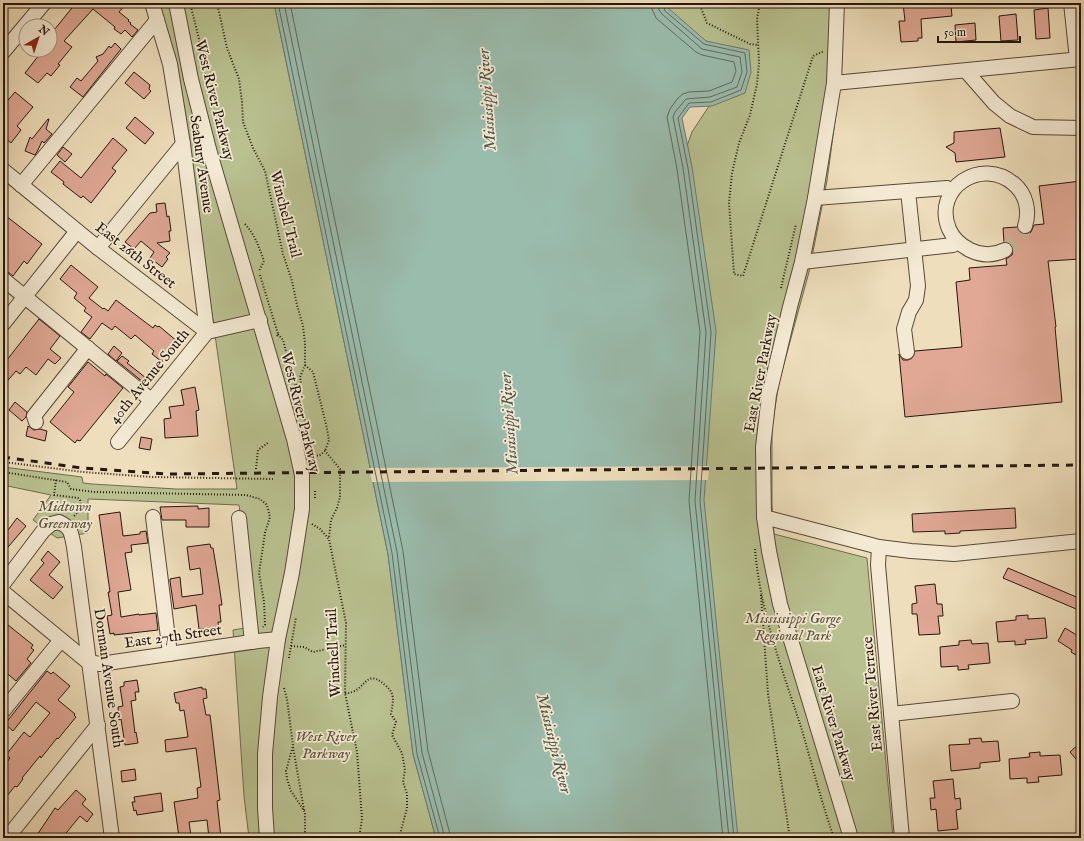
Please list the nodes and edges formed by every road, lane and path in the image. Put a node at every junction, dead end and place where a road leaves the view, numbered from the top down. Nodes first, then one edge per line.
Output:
1 (44, 3) edge
2 (152, 3) edge
3 (176, 3) edge
4 (190, 3) edge
5 (217, 3) edge
6 (699, 3) edge
7 (760, 3) edge
8 (837, 3) edge
9 (1071, 3) edge
10 (158, 20) junction
11 (758, 45) junction
12 (823, 51) dead end
13 (3, 52) edge
14 (1079, 59) edge
15 (966, 71) junction
16 (834, 83) junction
17 (208, 94) dead end
18 (1081, 128) edge
19 (183, 144) junction
20 (3, 170) edge
21 (21, 185) junction
22 (908, 191) junction
23 (952, 191) junction
24 (814, 198) junction
25 (243, 217) dead end
26 (1025, 226) tunnel mouth
27 (77, 231) junction
28 (956, 240) junction
29 (98, 248) junction
30 (914, 249) junction
31 (1005, 250) tunnel mouth
32 (802, 262) junction
33 (259, 271) dead end
34 (3, 279) edge
35 (25, 296) junction
36 (260, 320) junction
37 (3, 324) edge
38 (207, 332) junction
39 (278, 334) dead end
40 (88, 348) junction
41 (907, 352) dead end
42 (305, 365) junction
43 (296, 385) junction
44 (151, 400) junction
45 (36, 422) dead end
46 (118, 442) dead end
47 (269, 442) dead end
48 (325, 451) junction
49 (314, 455) junction
50 (310, 461) dead end
51 (3, 462) edge
52 (256, 469) dead end
53 (3, 472) edge
54 (273, 479) dead end
55 (56, 480) junction
56 (764, 517) junction
57 (153, 518) dead end
58 (240, 518) dead end
59 (69, 522) junction
60 (312, 524) dead end
61 (329, 539) junction
62 (1081, 541) edge
63 (879, 547) junction
64 (755, 548) dead end
65 (3, 584) edge
66 (761, 589) junction
67 (3, 592) edge
68 (265, 625) dead end
69 (278, 639) junction
70 (61, 640) junction
71 (252, 642) junction
72 (346, 645) junction
73 (291, 646) dead end
74 (170, 654) junction
75 (88, 662) junction
76 (284, 687) dead end
77 (345, 693) junction
78 (1012, 701) dead end
79 (3, 711) edge
80 (891, 714) junction
81 (98, 725) junction
82 (293, 746) junction
83 (304, 812) junction
84 (7, 838) edge
85 (112, 838) edge
86 (267, 838) edge
87 (305, 838) edge
88 (359, 838) edge
89 (399, 838) edge
90 (791, 838) edge
91 (834, 838) edge
92 (851, 838) edge
93 (902, 838) edge

1 - 13 street
2 - 10 street, Seabury Avenue
3 - 36 street, West River Parkway
4 - 17 path
5 - 42 path, Winchell Trail
6 - 11 path
7 - 11 path
8 - 16 street, East River Parkway
9 - 14 street
10 - 19 street, Seabury Avenue
10 - 21 street
11 - 12 path
14 - 15 street
15 - 16 street
15 - 18 street
16 - 24 street, East River Parkway
19 - 29 street
19 - 38 street, Seabury Avenue
20 - 21 street, East 26th Street
21 - 27 street, East 26th Street
22 - 23 street
22 - 24 street
22 - 30 street
23 - 26 street
23 - 28 street
24 - 32 street, East River Parkway
25 - 33 path
27 - 29 street, East 26th Street
27 - 35 street
28 - 30 street
28 - 31 street
29 - 38 street, East 26th Street
30 - 32 street
30 - 41 street
32 - 56 street, East River Parkway
34 - 35 street
35 - 37 street
35 - 40 street
36 - 38 street
36 - 69 street, West River Parkway
38 - 44 street, 40th Avenue South
39 - 43 path
40 - 44 street
40 - 45 street
42 - 43 path, Winchell Trail
42 - 48 path
43 - 49 path
44 - 46 street, 40th Avenue South
47 - 52 path
48 - 49 path
48 - 61 path, Winchell Trail
49 - 50 path
51 - 54 path
53 - 55 path
55 - 59 path
55 - 68 path
56 - 63 street
56 - 92 street, East River Parkway
57 - 74 street
58 - 71 street
59 - 65 street
59 - 75 street, Dorman Avenue South
60 - 61 path
61 - 72 path, Winchell Trail
62 - 63 street
63 - 80 street, East River Terrace
64 - 66 path
66 - 90 path
66 - 91 path
67 - 70 street
69 - 71 street, East 27th Street
69 - 86 street, West River Parkway
70 - 75 street
70 - 79 street
71 - 74 street, East 27th Street
72 - 73 path
72 - 77 path, Winchell Trail
74 - 75 street, East 27th Street
75 - 81 street, Dorman Avenue South
76 - 82 path
77 - 88 path, Winchell Trail
77 - 89 path
78 - 80 street
80 - 93 street, East River Terrace
81 - 84 street
81 - 85 street, Dorman Avenue South
82 - 83 path
82 - 83 path
83 - 87 path

